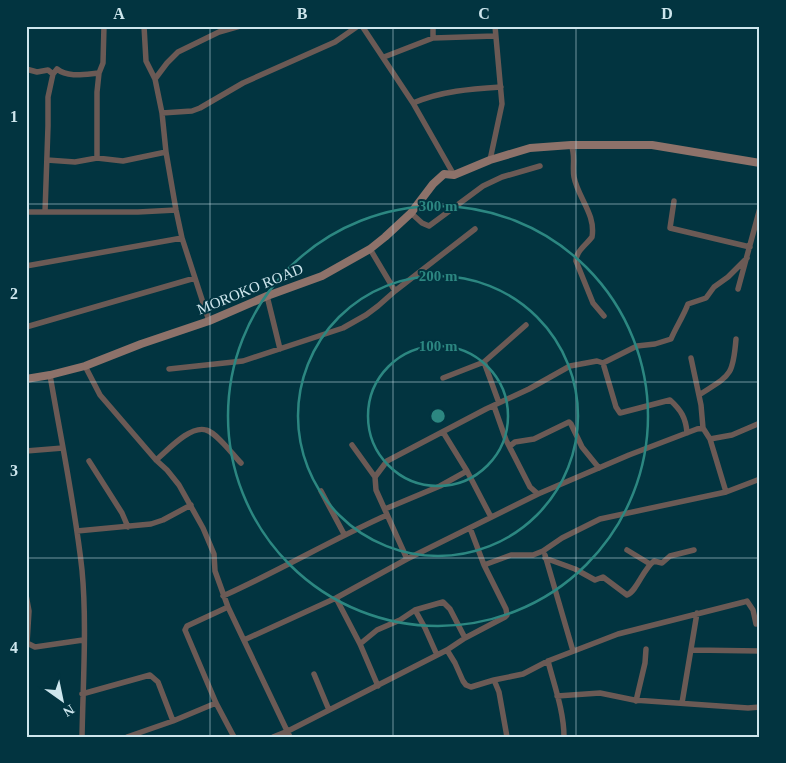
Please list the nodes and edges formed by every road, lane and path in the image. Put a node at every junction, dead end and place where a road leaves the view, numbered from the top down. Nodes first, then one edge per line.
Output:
1 (104, 26) edge
2 (144, 26) edge
3 (240, 26) edge
4 (360, 26) edge
5 (433, 26) edge
6 (495, 26) edge
7 (495, 36) junction
8 (433, 38) junction
9 (384, 58) junction
10 (26, 69) edge
11 (99, 73) junction
12 (52, 74) junction
13 (155, 79) junction
14 (501, 87) junction
15 (414, 103) junction
16 (162, 113) junction
17 (571, 145) junction
18 (166, 152) junction
19 (97, 158) junction
20 (46, 160) junction
21 (490, 160) junction
22 (760, 163) edge
23 (540, 166) dead end
24 (454, 175) junction
25 (674, 201) dead end
26 (760, 208) edge
27 (176, 210) junction
28 (26, 212) edge
29 (45, 212) junction
30 (411, 213) junction
31 (475, 229) dead end
32 (182, 238) junction
33 (750, 247) junction
34 (370, 249) junction
35 (747, 258) junction
36 (26, 266) edge
37 (195, 278) junction
38 (738, 289) dead end
39 (396, 291) junction
40 (267, 296) junction
41 (604, 316) dead end
42 (209, 321) junction
43 (526, 325) dead end
44 (26, 327) edge
45 (736, 339) dead end
46 (280, 349) junction
47 (691, 358) dead end
48 (484, 362) junction
49 (603, 363) junction
50 (85, 366) junction
51 (169, 369) dead end
52 (50, 375) junction
53 (442, 378) dead end
54 (26, 379) edge
55 (699, 395) junction
56 (497, 405) junction
57 (760, 423) edge
58 (703, 428) junction
59 (443, 432) junction
60 (687, 433) junction
61 (710, 439) junction
62 (352, 445) dead end
63 (510, 446) junction
64 (63, 448) junction
65 (26, 451) edge
66 (156, 460) junction
67 (89, 461) dead end
68 (241, 463) dead end
69 (598, 468) junction
70 (467, 471) junction
71 (375, 477) junction
72 (760, 479) edge
73 (320, 490) dead end
74 (726, 492) junction
75 (538, 494) junction
76 (191, 505) junction
77 (386, 512) junction
78 (491, 517) junction
79 (128, 527) junction
80 (467, 530) junction
81 (77, 531) junction
82 (344, 534) junction
83 (627, 550) dead end
84 (694, 550) dead end
85 (543, 551) junction
86 (545, 558) junction
87 (407, 559) junction
88 (650, 564) junction
89 (484, 565) junction
90 (26, 595) edge
91 (223, 596) junction
92 (336, 598) junction
93 (228, 607) junction
94 (415, 610) junction
95 (697, 613) junction
96 (756, 624) dead end
97 (465, 638) junction
98 (83, 640) junction
99 (244, 640) junction
100 (360, 644) junction
101 (646, 649) dead end
102 (447, 650) junction
103 (692, 650) junction
104 (573, 651) junction
105 (760, 652) edge
106 (437, 655) junction
107 (548, 661) junction
108 (314, 674) dead end
109 (494, 680) junction
110 (378, 686) junction
111 (82, 694) junction
112 (557, 696) junction
113 (636, 701) junction
114 (216, 703) junction
115 (682, 704) junction
116 (760, 707) edge
117 (329, 710) junction
118 (173, 721) junction
119 (289, 734) edge
120 (82, 737) edge
121 (127, 737) edge
122 (234, 737) edge
123 (273, 737) edge
124 (507, 737) edge
125 (564, 737) edge

1 - 11 street
2 - 13 street
3 - 13 street
4 - 9 street
4 - 16 street
5 - 8 street
6 - 7 street
7 - 8 street
7 - 14 street
8 - 9 street
9 - 15 street
10 - 12 street
11 - 12 street
11 - 19 street
12 - 20 street
13 - 16 street
14 - 15 street
14 - 21 street
15 - 24 street
16 - 18 street
17 - 21 street
17 - 22 street
17 - 41 street
18 - 19 street
18 - 27 street
19 - 20 street
20 - 29 street
21 - 24 street
23 - 30 street
24 - 30 street, MOROKO ROAD
25 - 33 street
26 - 33 street
27 - 29 street
27 - 32 street
28 - 29 street
30 - 34 street, MOROKO ROAD
31 - 39 street
32 - 36 street
32 - 37 street
33 - 35 street
34 - 39 street
34 - 40 street, MOROKO ROAD
35 - 38 street
35 - 49 street
37 - 42 street
37 - 44 street
39 - 46 street
40 - 42 street, MOROKO ROAD
40 - 46 street
42 - 50 street, MOROKO ROAD
43 - 48 street
45 - 55 street
46 - 51 street
47 - 55 street
48 - 53 street
48 - 56 street
49 - 56 street
49 - 60 street
50 - 52 street, MOROKO ROAD
50 - 66 street
52 - 54 street, MOROKO ROAD
52 - 64 street
55 - 58 street
56 - 59 street
56 - 63 street
57 - 61 street
58 - 60 street
58 - 61 street
59 - 70 street
59 - 71 street
60 - 69 street
61 - 74 street
62 - 71 street
63 - 69 street
63 - 75 street
64 - 65 street
64 - 81 street
66 - 68 street
66 - 76 street
67 - 79 street
69 - 75 street
70 - 77 street
70 - 78 street
71 - 77 street
72 - 74 street
73 - 82 street
74 - 85 street
75 - 78 street
76 - 79 street
76 - 91 street
77 - 82 street
77 - 87 street
78 - 80 street
79 - 81 street
80 - 87 street
80 - 89 street
81 - 98 street
82 - 91 street
83 - 88 street
84 - 88 street
85 - 86 street
85 - 89 street
86 - 88 street
86 - 104 street
87 - 92 street
89 - 97 street
90 - 98 street
91 - 93 street
92 - 99 street
92 - 100 street
93 - 99 street
93 - 114 street
94 - 97 street
94 - 100 street
94 - 106 street
95 - 96 street
95 - 103 street
95 - 104 street
97 - 102 street
98 - 111 street
99 - 119 street
100 - 110 street
101 - 113 street
102 - 106 street
102 - 109 street
103 - 105 street
103 - 115 street
104 - 107 street
106 - 110 street
107 - 109 street
107 - 112 street
108 - 117 street
109 - 124 street
110 - 117 street
111 - 118 street
111 - 120 street
112 - 113 street
112 - 125 street
113 - 115 street
114 - 118 street
114 - 122 street
115 - 116 street
117 - 119 street
118 - 121 street
119 - 123 street

